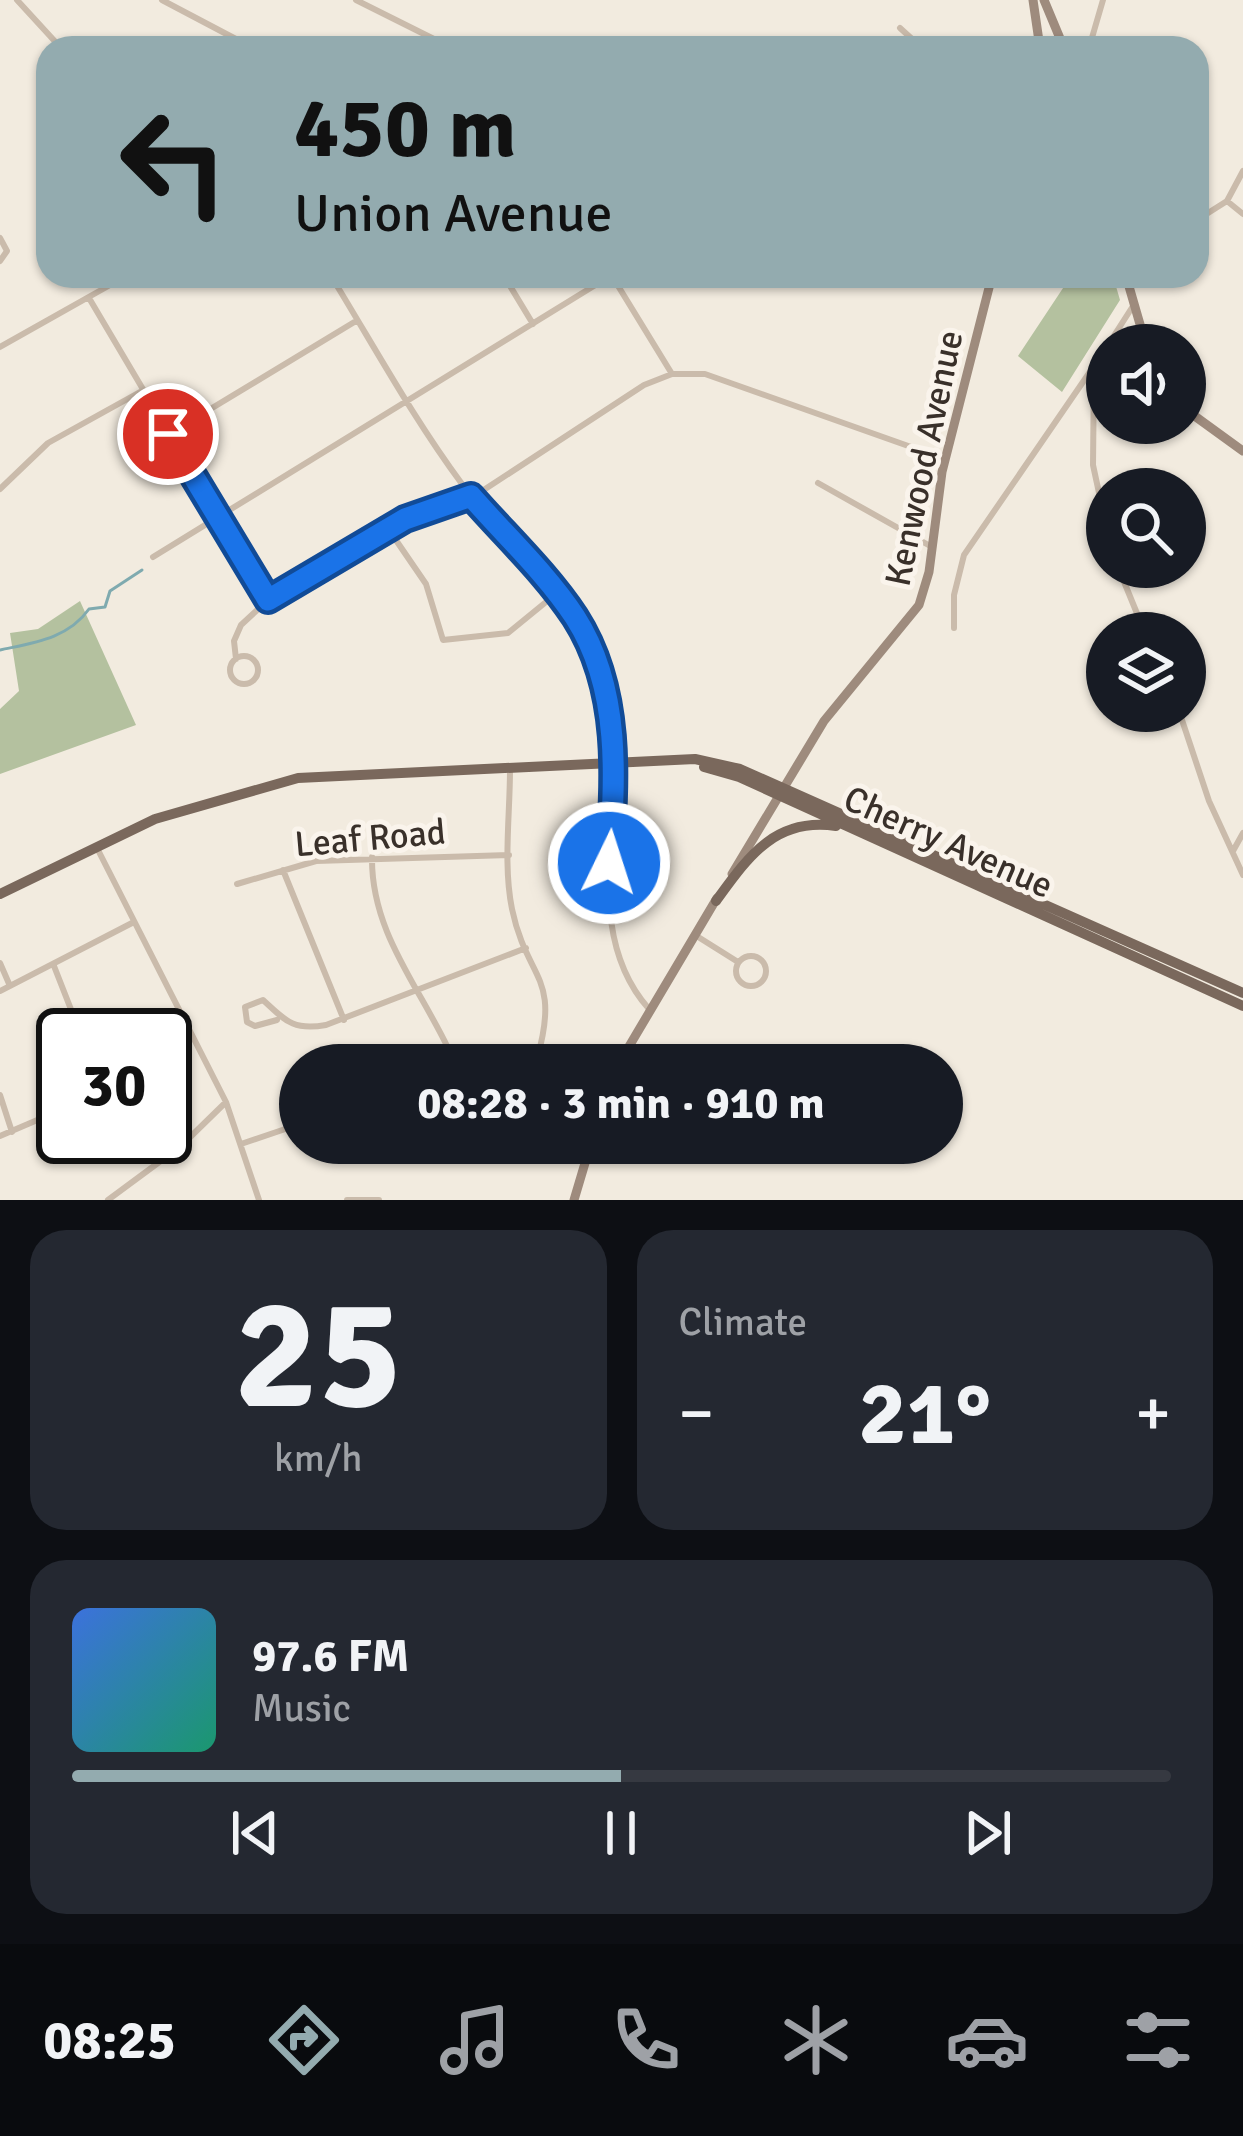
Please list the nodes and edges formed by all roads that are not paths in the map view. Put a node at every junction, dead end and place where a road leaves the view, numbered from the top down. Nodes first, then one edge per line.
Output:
1 (16, 0) edge
2 (162, 0) edge
3 (356, 0) edge
4 (1033, 0) edge
5 (1044, 0) edge
6 (1103, 0) edge
7 (900, 28) dead end
8 (50, 36) edge
9 (230, 36) edge
10 (428, 36) edge
11 (909, 36) edge
12 (1038, 36) edge
13 (1059, 36) edge
14 (1092, 36) edge
15 (1243, 171) edge
16 (1227, 200) junction
17 (1209, 212) edge
18 (1243, 214) edge
19 (0, 238) edge
20 (0, 261) edge
21 (105, 288) edge
22 (338, 288) edge
23 (511, 288) edge
24 (592, 288) edge
25 (618, 288) edge
26 (989, 288) edge
27 (1130, 288) edge
28 (88, 298) junction
29 (1135, 303) junction
30 (356, 321) junction
31 (533, 324) junction
32 (1122, 324) edge
33 (1140, 324) edge
34 (0, 347) edge
35 (672, 374) junction
36 (1086, 377) edge
37 (140, 392) junction
38 (406, 403) junction
39 (1206, 425) edge
40 (168, 434) junction
41 (1243, 451) edge
42 (945, 460) junction
43 (818, 483) dead end
44 (0, 489) edge
45 (471, 496) junction
46 (218, 516) junction
47 (388, 529) junction
48 (932, 547) junction
49 (153, 557) dead end
50 (557, 593) junction
51 (268, 600) junction
52 (273, 609) dead end
53 (954, 628) dead end
54 (236, 659) junction
55 (1187, 732) edge
56 (620, 762) junction
57 (510, 770) junction
58 (779, 791) junction
59 (852, 824) junction
60 (1243, 833) edge
61 (890, 842) junction
62 (96, 847) junction
63 (1232, 852) junction
64 (509, 856) junction
65 (372, 857) junction
66 (283, 871) junction
67 (1243, 875) edge
68 (237, 884) dead end
69 (0, 894) edge
70 (716, 901) junction
71 (132, 923) junction
72 (695, 935) junction
73 (526, 948) junction
74 (738, 962) junction
75 (0, 963) edge
76 (53, 965) junction
77 (10, 986) junction
78 (0, 991) edge
79 (1243, 993) edge
80 (415, 994) junction
81 (1243, 1006) edge
82 (70, 1008) edge
83 (174, 1008) edge
84 (649, 1009) junction
85 (277, 1020) junction
86 (344, 1020) junction
87 (192, 1040) edge
88 (446, 1044) edge
89 (541, 1044) edge
90 (630, 1044) edge
91 (0, 1095) edge
92 (226, 1102) junction
93 (36, 1121) edge
94 (279, 1131) edge
95 (13, 1132) junction
96 (0, 1136) edge
97 (241, 1144) junction
98 (584, 1164) edge
99 (128, 1186) junction
100 (108, 1200) edge
101 (135, 1200) edge
102 (260, 1200) edge
103 (347, 1200) edge
104 (379, 1200) edge
105 (574, 1200) edge

1 - 8 street
2 - 9 street
3 - 10 street
4 - 12 main road
5 - 13 main road
6 - 14 street
7 - 11 street
15 - 16 street
16 - 17 street
16 - 18 street
19 - 20 street
21 - 28 street
22 - 30 street
23 - 31 street
24 - 31 street
25 - 35 street
26 - 42 main road, Kenwood Avenue
27 - 29 main road
28 - 34 street
28 - 37 street
29 - 32 street
29 - 33 main road
30 - 38 street
30 - 40 street
31 - 38 street
35 - 42 street
35 - 45 street
36 - 53 street
37 - 40 street
37 - 44 street
38 - 45 street
38 - 46 street
39 - 41 main road
40 - 46 street
42 - 48 main road, Kenwood Avenue
43 - 48 street
45 - 47 street
45 - 50 street
46 - 49 street
46 - 51 street
47 - 50 street
47 - 51 street
48 - 58 main road, Kenwood Avenue
50 - 56 street
51 - 52 street
51 - 54 street
54 - 54 street
55 - 63 street
56 - 57 main road, Cherry Avenue
56 - 58 main road, Cherry Avenue
56 - 84 street
57 - 62 main road, Cherry Avenue
57 - 64 street
58 - 59 main road, Cherry Avenue
58 - 70 main road, Kenwood Avenue
59 - 61 main road, Cherry Avenue
59 - 70 main road
60 - 63 street
61 - 79 main road, Cherry Avenue
61 - 81 main road, Cherry Avenue
62 - 69 main road, Cherry Avenue
62 - 71 street
63 - 67 street
64 - 65 street, Leaf Road
64 - 73 street
65 - 66 street, Leaf Road
65 - 80 street
66 - 68 street, Leaf Road
66 - 86 street
70 - 72 main road, Kenwood Avenue
71 - 76 street
71 - 83 street
72 - 74 street
72 - 84 main road, Kenwood Avenue
73 - 80 street
73 - 89 street
74 - 74 street
75 - 77 street
76 - 77 street
76 - 82 street
77 - 78 street
80 - 86 street
80 - 88 street
84 - 90 main road, Kenwood Avenue
85 - 85 street
85 - 86 street
87 - 92 street
91 - 95 street
92 - 97 street
92 - 99 street
93 - 95 street
94 - 97 street
95 - 96 street
97 - 102 street
98 - 105 main road
99 - 100 street
99 - 101 street
103 - 104 street

